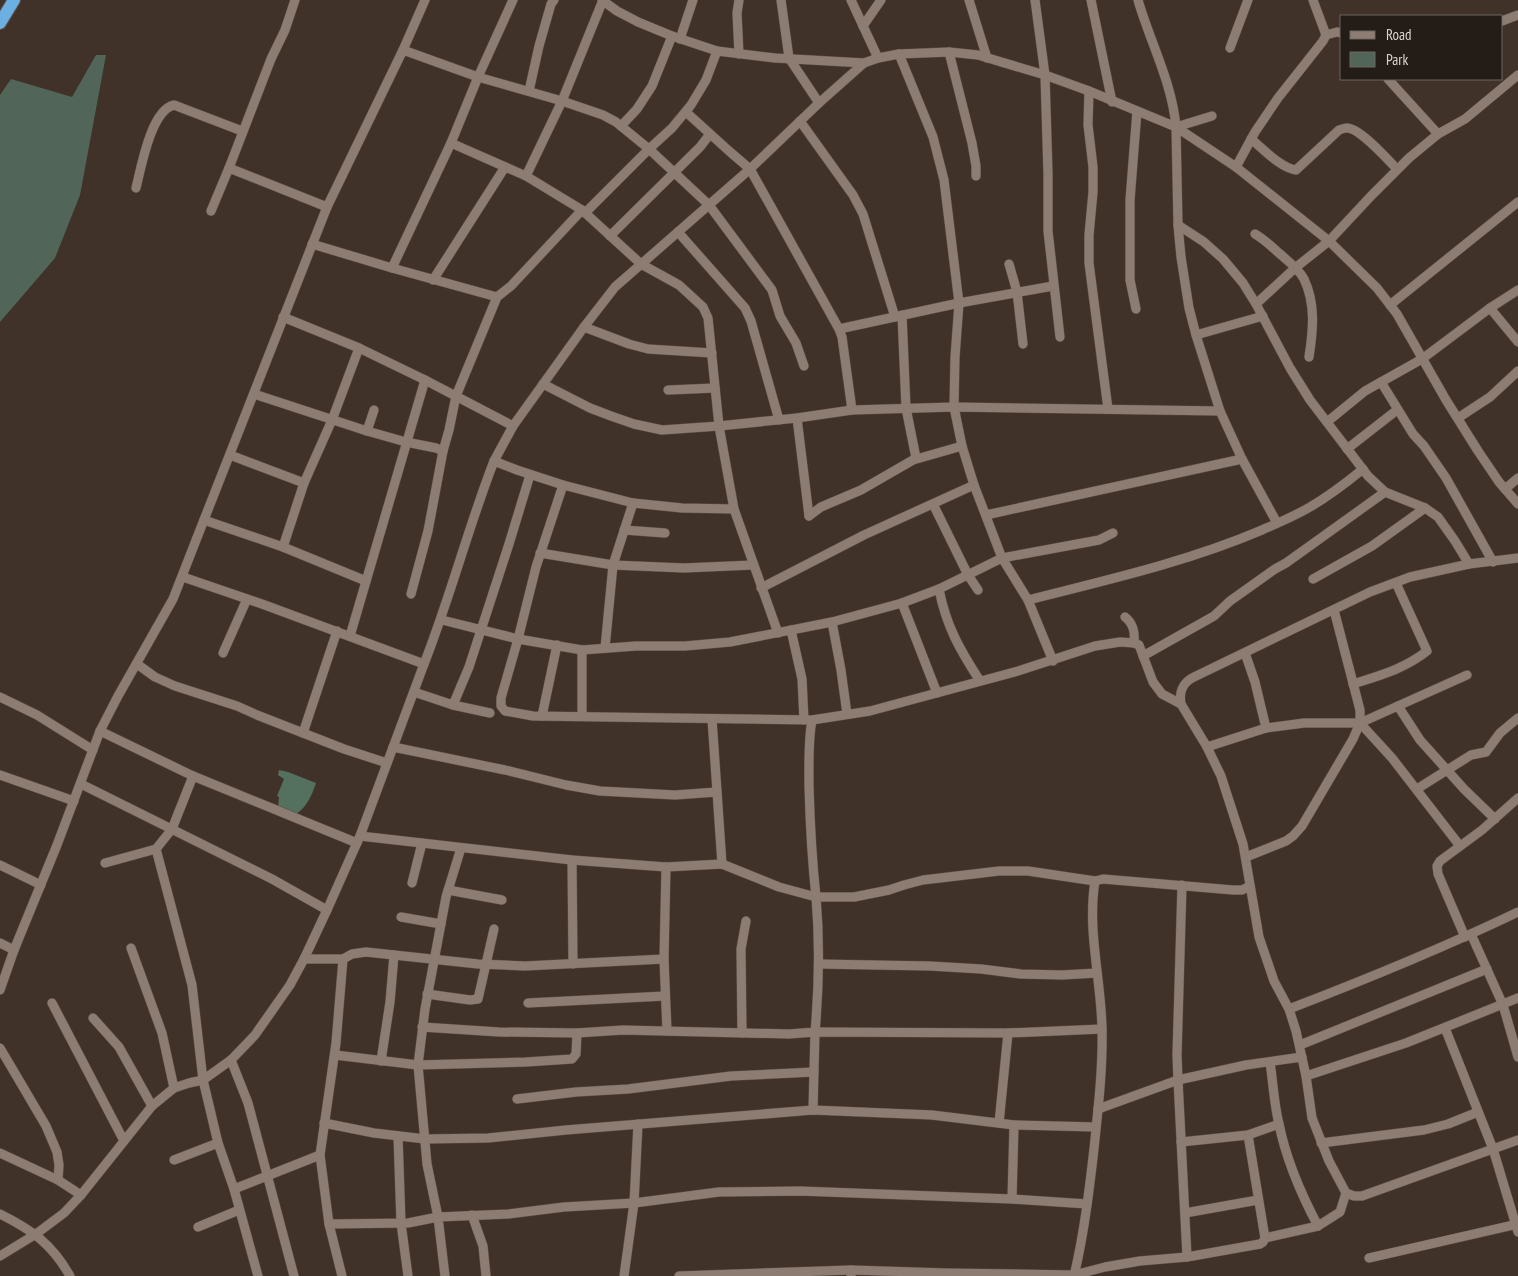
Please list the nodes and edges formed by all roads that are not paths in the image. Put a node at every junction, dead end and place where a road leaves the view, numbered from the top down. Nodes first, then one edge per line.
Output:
1 (14, 0) edge
2 (295, 0) edge
3 (425, 0) edge
4 (513, 0) edge
5 (554, 0) edge
6 (603, 0) edge
7 (693, 0) edge
8 (740, 0) edge
9 (781, 0) edge
10 (851, 0) edge
11 (882, 0) edge
12 (969, 0) edge
13 (1035, 0) edge
14 (1091, 0) edge
15 (1138, 0) edge
16 (1248, 0) edge
17 (1313, 0) edge
18 (1518, 14) edge
19 (1503, 21) edge
20 (0, 24) edge
21 (862, 26) junction
22 (1340, 33) edge
23 (1326, 35) junction
24 (676, 38) junction
25 (1230, 48) dead end
26 (403, 50) junction
27 (717, 51) junction
28 (949, 52) junction
29 (739, 54) junction
30 (899, 54) junction
31 (789, 58) junction
32 (878, 58) junction
33 (987, 58) junction
34 (864, 63) junction
35 (1518, 74) edge
36 (1044, 75) junction
37 (478, 77) junction
38 (1389, 80) edge
39 (529, 91) junction
40 (1089, 91) junction
41 (562, 100) junction
42 (1112, 102) junction
43 (819, 103) junction
44 (1137, 111) junction
45 (686, 112) junction
46 (1212, 116) dead end
47 (800, 121) junction
48 (621, 126) junction
49 (1176, 127) junction
50 (242, 131) junction
51 (710, 134) junction
52 (1438, 134) junction
53 (1252, 139) junction
54 (451, 143) junction
55 (649, 149) junction
56 (506, 167) junction
57 (1236, 167) junction
58 (229, 168) junction
59 (750, 169) junction
60 (1397, 169) junction
61 (674, 172) junction
62 (526, 176) junction
63 (976, 176) dead end
64 (136, 188) dead end
65 (1518, 202) edge
66 (709, 205) junction
67 (327, 207) junction
68 (210, 211) dead end
69 (584, 212) junction
70 (1178, 225) junction
71 (678, 232) junction
72 (1255, 234) dead end
73 (610, 236) junction
74 (1329, 241) junction
75 (312, 244) junction
76 (641, 264) junction
77 (1009, 264) dead end
78 (392, 268) junction
79 (1295, 268) junction
80 (433, 280) junction
81 (1054, 286) junction
82 (1518, 290) edge
83 (1017, 292) junction
84 (497, 297) junction
85 (959, 303) junction
86 (1256, 304) junction
87 (1390, 305) junction
88 (1490, 308) junction
89 (1136, 309) dead end
90 (898, 316) junction
91 (1263, 316) junction
92 (283, 317) junction
93 (584, 326) junction
94 (839, 329) junction
95 (1196, 335) junction
96 (1060, 337) dead end
97 (1518, 342) edge
98 (1023, 344) dead end
99 (359, 348) junction
100 (712, 353) junction
101 (1309, 357) dead end
102 (1422, 358) junction
103 (804, 366) dead end
104 (1518, 371) edge
105 (425, 380) junction
106 (1381, 382) junction
107 (543, 384) junction
108 (715, 388) junction
109 (668, 390) dead end
110 (254, 394) junction
111 (456, 396) junction
112 (954, 407) junction
113 (906, 408) junction
114 (1108, 409) junction
115 (374, 410) dead end
116 (852, 410) junction
117 (1397, 410) junction
118 (1220, 411) junction
119 (797, 418) junction
120 (1458, 418) junction
121 (332, 420) junction
122 (779, 420) junction
123 (1327, 422) junction
124 (513, 426) junction
125 (719, 426) junction
126 (367, 431) junction
127 (406, 442) junction
128 (962, 446) junction
129 (1347, 449) junction
130 (443, 451) junction
131 (230, 455) junction
132 (916, 458) junction
133 (1242, 459) junction
134 (494, 461) junction
135 (1363, 469) junction
136 (530, 475) junction
137 (1518, 478) edge
138 (304, 483) junction
139 (563, 485) junction
140 (974, 486) junction
141 (1506, 489) junction
142 (1385, 492) junction
143 (633, 503) junction
144 (933, 504) junction
145 (1518, 504) edge
146 (1425, 508) junction
147 (734, 509) junction
148 (986, 516) junction
149 (204, 520) junction
150 (1277, 523) junction
151 (624, 530) junction
152 (665, 533) dead end
153 (1113, 533) dead end
154 (283, 546) junction
155 (540, 553) junction
156 (1002, 558) junction
157 (1517, 559) edge
158 (1493, 562) junction
159 (1469, 564) junction
160 (613, 565) junction
161 (753, 565) junction
162 (968, 575) junction
163 (183, 577) junction
164 (1313, 579) dead end
165 (366, 581) junction
166 (1396, 583) junction
167 (761, 588) junction
168 (939, 589) junction
169 (978, 590) dead end
170 (411, 594) dead end
171 (246, 598) junction
172 (1028, 600) junction
173 (902, 603) junction
174 (1334, 610) junction
175 (1125, 617) dead end
176 (442, 620) junction
177 (832, 622) junction
178 (480, 629) junction
179 (791, 630) junction
180 (337, 631) junction
181 (778, 633) junction
182 (350, 636) junction
183 (518, 639) junction
184 (1134, 643) junction
185 (557, 646) junction
186 (605, 648) junction
187 (582, 650) junction
188 (1245, 652) junction
189 (223, 653) dead end
190 (1143, 656) junction
191 (1053, 661) junction
192 (136, 664) junction
193 (424, 664) junction
194 (1467, 675) dead end
195 (980, 681) junction
196 (1353, 684) junction
197 (414, 692) junction
198 (936, 693) junction
199 (0, 697) edge
200 (1181, 704) junction
201 (453, 705) junction
202 (1398, 706) junction
203 (490, 713) dead end
204 (847, 714) junction
205 (542, 716) junction
206 (582, 716) junction
207 (1518, 718) edge
208 (712, 719) junction
209 (808, 720) junction
210 (1360, 723) junction
211 (1266, 728) junction
212 (100, 731) junction
213 (303, 733) junction
214 (393, 747) junction
215 (1207, 747) junction
216 (94, 750) junction
217 (387, 763) junction
218 (1448, 769) junction
219 (0, 775) edge
220 (192, 776) junction
221 (81, 784) junction
222 (1417, 789) junction
223 (717, 792) junction
224 (1518, 798) edge
225 (74, 801) junction
226 (1495, 819) junction
227 (172, 829) junction
228 (359, 840) junction
229 (422, 843) junction
230 (1460, 846) junction
231 (461, 848) junction
232 (156, 849) junction
233 (1246, 857) junction
234 (572, 860) junction
235 (105, 863) dead end
236 (722, 864) junction
237 (0, 865) edge
238 (666, 867) junction
239 (1096, 881) junction
240 (412, 883) dead end
241 (41, 885) junction
242 (1182, 885) junction
243 (1250, 886) junction
244 (448, 890) junction
245 (816, 897) junction
246 (502, 900) dead end
247 (327, 910) junction
248 (1518, 912) edge
249 (401, 917) dead end
250 (746, 921) dead end
251 (441, 924) junction
252 (494, 929) dead end
253 (1468, 935) junction
254 (0, 943) edge
255 (131, 948) dead end
256 (14, 950) junction
257 (394, 955) junction
258 (304, 959) junction
259 (343, 959) junction
260 (664, 959) junction
261 (434, 960) junction
262 (573, 964) junction
263 (819, 964) junction
264 (486, 965) junction
265 (1487, 969) junction
266 (1097, 973) junction
267 (0, 990) edge
268 (428, 994) junction
269 (665, 996) junction
270 (1518, 998) edge
271 (52, 1003) dead end
272 (528, 1004) dead end
273 (1503, 1004) junction
274 (1289, 1009) junction
275 (93, 1018) dead end
276 (422, 1028) junction
277 (1445, 1028) junction
278 (1102, 1029) junction
279 (667, 1031) junction
280 (815, 1032) junction
281 (577, 1033) junction
282 (742, 1033) junction
283 (1008, 1033) junction
284 (1300, 1045) junction
285 (0, 1048) edge
286 (334, 1056) junction
287 (1302, 1057) junction
288 (1518, 1057) edge
289 (231, 1060) junction
290 (381, 1061) junction
291 (1270, 1062) junction
292 (418, 1065) junction
293 (814, 1072) junction
294 (1306, 1076) junction
295 (203, 1080) junction
296 (1178, 1080) junction
297 (174, 1088) junction
298 (517, 1100) dead end
299 (152, 1106) junction
300 (1098, 1108) junction
301 (813, 1110) junction
302 (1478, 1112) junction
303 (324, 1123) junction
304 (998, 1123) junction
305 (638, 1124) junction
306 (1279, 1124) junction
307 (1014, 1125) junction
308 (1096, 1127) junction
309 (1248, 1135) junction
310 (398, 1136) junction
311 (425, 1139) junction
312 (1518, 1140) edge
313 (124, 1142) junction
314 (1181, 1142) junction
315 (218, 1143) junction
316 (1321, 1143) junction
317 (1493, 1149) junction
318 (0, 1154) edge
319 (320, 1155) junction
320 (174, 1160) dead end
321 (268, 1175) junction
322 (58, 1180) junction
323 (234, 1189) junction
324 (1346, 1193) junction
325 (81, 1196) junction
326 (1012, 1199) junction
327 (1258, 1200) junction
328 (634, 1203) junction
329 (1087, 1204) junction
330 (239, 1210) junction
331 (1185, 1213) junction
332 (0, 1214) edge
333 (472, 1215) junction
334 (438, 1217) junction
335 (401, 1223) junction
336 (329, 1224) junction
337 (1318, 1226) junction
338 (198, 1227) dead end
339 (1517, 1227) edge
340 (36, 1234) junction
341 (1264, 1238) junction
342 (0, 1256) edge
343 (1187, 1257) junction
344 (1369, 1258) dead end
345 (851, 1273) edge
346 (70, 1276) edge
347 (258, 1276) edge
348 (294, 1276) edge
349 (342, 1276) edge
350 (408, 1276) edge
351 (445, 1276) edge
352 (486, 1276) edge
353 (624, 1276) edge
354 (679, 1276) edge
355 (1074, 1276) edge

1 - 20 highway
2 - 50 street
3 - 26 street
4 - 37 street
5 - 39 street
6 - 24 street
6 - 41 street
7 - 24 street
8 - 29 street
9 - 31 street
10 - 21 street
11 - 21 street
12 - 33 street
13 - 36 street
14 - 42 street
15 - 49 street
16 - 25 street
17 - 23 street
18 - 19 street
21 - 32 street
22 - 23 street
23 - 53 street
24 - 27 street
24 - 48 street
26 - 37 street
26 - 67 street
27 - 29 street
27 - 45 street
28 - 30 street
28 - 33 street
28 - 63 street
29 - 31 street
30 - 32 street
30 - 85 street
31 - 34 street
31 - 43 street
32 - 34 street
33 - 36 street
34 - 43 street
35 - 52 street
36 - 40 street
36 - 81 street
37 - 39 street
37 - 54 street
38 - 52 street
39 - 41 street
40 - 42 street
40 - 114 street
41 - 48 street
41 - 62 street
42 - 44 street
43 - 47 street
44 - 49 street
44 - 89 street
45 - 51 street
45 - 55 street
46 - 49 street
47 - 59 street
47 - 90 street
48 - 55 street
49 - 57 street
49 - 70 street
50 - 58 street
50 - 64 street
51 - 59 street
51 - 61 street
52 - 60 street
53 - 57 street
53 - 60 street
54 - 56 street
54 - 78 street
55 - 61 street
55 - 69 street
56 - 62 street
56 - 80 street
57 - 74 street
58 - 67 street
58 - 68 street
59 - 66 street
59 - 94 street
60 - 74 street
61 - 66 street
61 - 73 street
62 - 69 street
65 - 87 street
66 - 71 street
66 - 103 street
67 - 75 street
69 - 73 street
69 - 84 street
70 - 86 street
70 - 95 street
71 - 76 street
71 - 122 street
72 - 79 street
73 - 76 street
74 - 79 street
74 - 87 street
75 - 78 street
75 - 92 street
76 - 93 street
76 - 100 street
77 - 83 street
78 - 80 street
79 - 86 street
79 - 101 street
80 - 84 street
81 - 83 street
81 - 96 street
82 - 88 street
83 - 85 street
83 - 98 street
84 - 111 street
85 - 90 street
85 - 112 street
86 - 91 street
87 - 102 street
88 - 97 street
88 - 102 street
90 - 94 street
90 - 113 street
91 - 95 street
91 - 123 street
92 - 99 street
92 - 110 street
93 - 100 street
93 - 107 street
94 - 116 street
95 - 118 street
99 - 105 street
99 - 121 street
100 - 108 street
102 - 106 street
102 - 120 street
104 - 120 street
105 - 111 street
105 - 127 street
106 - 117 street
106 - 123 street
107 - 124 street
107 - 125 street
108 - 109 street
108 - 125 street
110 - 121 street
110 - 131 street
111 - 124 street
111 - 130 street
112 - 113 street
112 - 114 street
112 - 128 street
113 - 116 street
113 - 132 street
114 - 118 street
115 - 126 street
116 - 119 street
117 - 129 street
117 - 158 street
118 - 133 street
119 - 122 street
119 - 132 street
120 - 141 street
121 - 126 street
121 - 138 street
122 - 125 street
123 - 129 street
124 - 134 street
125 - 147 street
126 - 127 street
127 - 130 street
127 - 165 street
128 - 132 street
128 - 140 street
129 - 135 street
130 - 170 street
131 - 138 street
131 - 149 street
133 - 148 street
133 - 150 street
134 - 136 street
134 - 176 street
135 - 142 street
135 - 150 street
136 - 139 street
136 - 178 street
137 - 141 street
138 - 154 street
139 - 143 street
139 - 155 street
140 - 144 street
140 - 148 street
141 - 145 street
142 - 146 street
142 - 190 street
143 - 147 street
143 - 151 street
144 - 162 street
144 - 167 street
146 - 159 street
146 - 164 street
147 - 161 street
148 - 156 street
149 - 154 street
149 - 163 street
150 - 172 street
151 - 152 street
151 - 160 street
153 - 156 street
154 - 165 street
155 - 160 street
155 - 183 street
156 - 162 street
156 - 172 street
157 - 158 street
158 - 159 street
159 - 166 street
160 - 161 street
160 - 186 street
161 - 167 street
162 - 168 street
162 - 169 street
163 - 171 street
163 - 192 street
165 - 182 street
166 - 174 street
166 - 196 street
167 - 181 street
168 - 173 street
168 - 195 street
171 - 180 street
171 - 189 street
172 - 191 street
173 - 177 street
173 - 198 street
174 - 188 street
174 - 196 street
175 - 184 street
176 - 178 street
176 - 193 street
177 - 179 street
177 - 204 street
178 - 183 street
178 - 201 street
179 - 181 street
179 - 209 street
180 - 182 street
180 - 213 street
181 - 186 street
182 - 193 street
183 - 185 street
183 - 205 street
184 - 190 street
184 - 191 street
185 - 187 street
185 - 205 street
186 - 187 street
187 - 206 street
188 - 200 street
188 - 211 street
190 - 200 street
191 - 195 street
192 - 212 street
192 - 213 street
193 - 197 street
194 - 202 street
195 - 198 street
196 - 210 street
197 - 201 street
197 - 214 street
198 - 204 street
199 - 216 street
200 - 215 street
201 - 203 street
202 - 210 street
202 - 218 street
204 - 209 street
205 - 206 street
206 - 208 street
207 - 218 street
208 - 209 street
208 - 223 street
209 - 245 street
210 - 211 street
210 - 222 street
210 - 233 street
211 - 215 street
212 - 216 street
212 - 220 street
213 - 217 street
214 - 217 street
214 - 223 street
215 - 233 street
216 - 221 street
217 - 228 street
218 - 222 street
218 - 226 street
219 - 225 street
220 - 227 street
220 - 228 street
221 - 225 street
221 - 227 street
222 - 230 street
223 - 236 street
224 - 226 street
225 - 241 street
226 - 230 street
227 - 232 street
227 - 247 street
228 - 229 street
228 - 247 street
229 - 231 street
229 - 240 street
230 - 253 street
231 - 234 street
231 - 244 street
232 - 235 street
232 - 295 street
233 - 243 street
234 - 238 street
234 - 262 street
236 - 238 street
236 - 245 street
237 - 241 street
238 - 260 street
239 - 242 street
239 - 245 street
239 - 266 street
241 - 256 street
242 - 243 street
242 - 296 street
243 - 274 street
244 - 246 street
244 - 251 street
245 - 263 street
247 - 258 street
248 - 253 street
249 - 251 street
250 - 282 street
251 - 261 street
252 - 264 street
253 - 265 street
253 - 274 street
254 - 256 street
255 - 297 street
256 - 267 street
257 - 259 street
257 - 261 street
257 - 290 street
258 - 259 street
258 - 289 street
259 - 286 street
260 - 262 street
260 - 269 street
261 - 264 street
261 - 268 street
262 - 264 street
263 - 266 street
263 - 280 street
264 - 268 street
265 - 273 street
265 - 284 street
266 - 278 street
268 - 276 street
269 - 272 street
269 - 279 street
270 - 273 street
271 - 313 street
273 - 277 street
273 - 288 street
274 - 284 street
275 - 299 street
276 - 281 street
276 - 292 street
277 - 294 street
277 - 302 street
278 - 283 street
278 - 300 street
279 - 281 street
279 - 282 street
280 - 282 street
280 - 283 street
280 - 293 street
281 - 292 street
283 - 304 street
284 - 287 street
285 - 322 street
286 - 290 street
286 - 303 street
287 - 291 street
287 - 294 street
289 - 295 street
289 - 321 street
290 - 292 street
291 - 296 street
291 - 306 street
292 - 311 street
293 - 298 street
293 - 301 street
294 - 316 street
295 - 297 street
295 - 315 street
296 - 300 street
296 - 314 street
297 - 299 street
299 - 313 street
300 - 308 street
301 - 304 street
301 - 305 street
302 - 316 street
302 - 317 street
303 - 310 street
303 - 319 street
304 - 307 street
305 - 311 street
305 - 328 street
306 - 309 street
306 - 337 street
307 - 308 street
307 - 326 street
308 - 329 street
309 - 314 street
309 - 327 street
310 - 311 street
310 - 335 street
311 - 334 street
312 - 317 street
313 - 325 street
314 - 331 street
315 - 320 street
315 - 323 street
316 - 324 street
317 - 324 street
317 - 339 street
318 - 322 street
319 - 321 street
319 - 336 street
321 - 323 street
321 - 348 street
322 - 325 street
323 - 330 street
324 - 337 street
325 - 340 street
326 - 328 street
326 - 329 street
327 - 331 street
327 - 341 street
328 - 333 street
328 - 353 street
329 - 355 street
330 - 338 street
330 - 347 street
331 - 343 street
332 - 340 street
333 - 334 street
333 - 352 street
334 - 335 street
334 - 351 street
335 - 336 street
335 - 350 street
336 - 349 street
337 - 341 street
339 - 344 street
340 - 342 street
340 - 346 street
341 - 343 street
343 - 355 street
345 - 354 street
345 - 355 street

